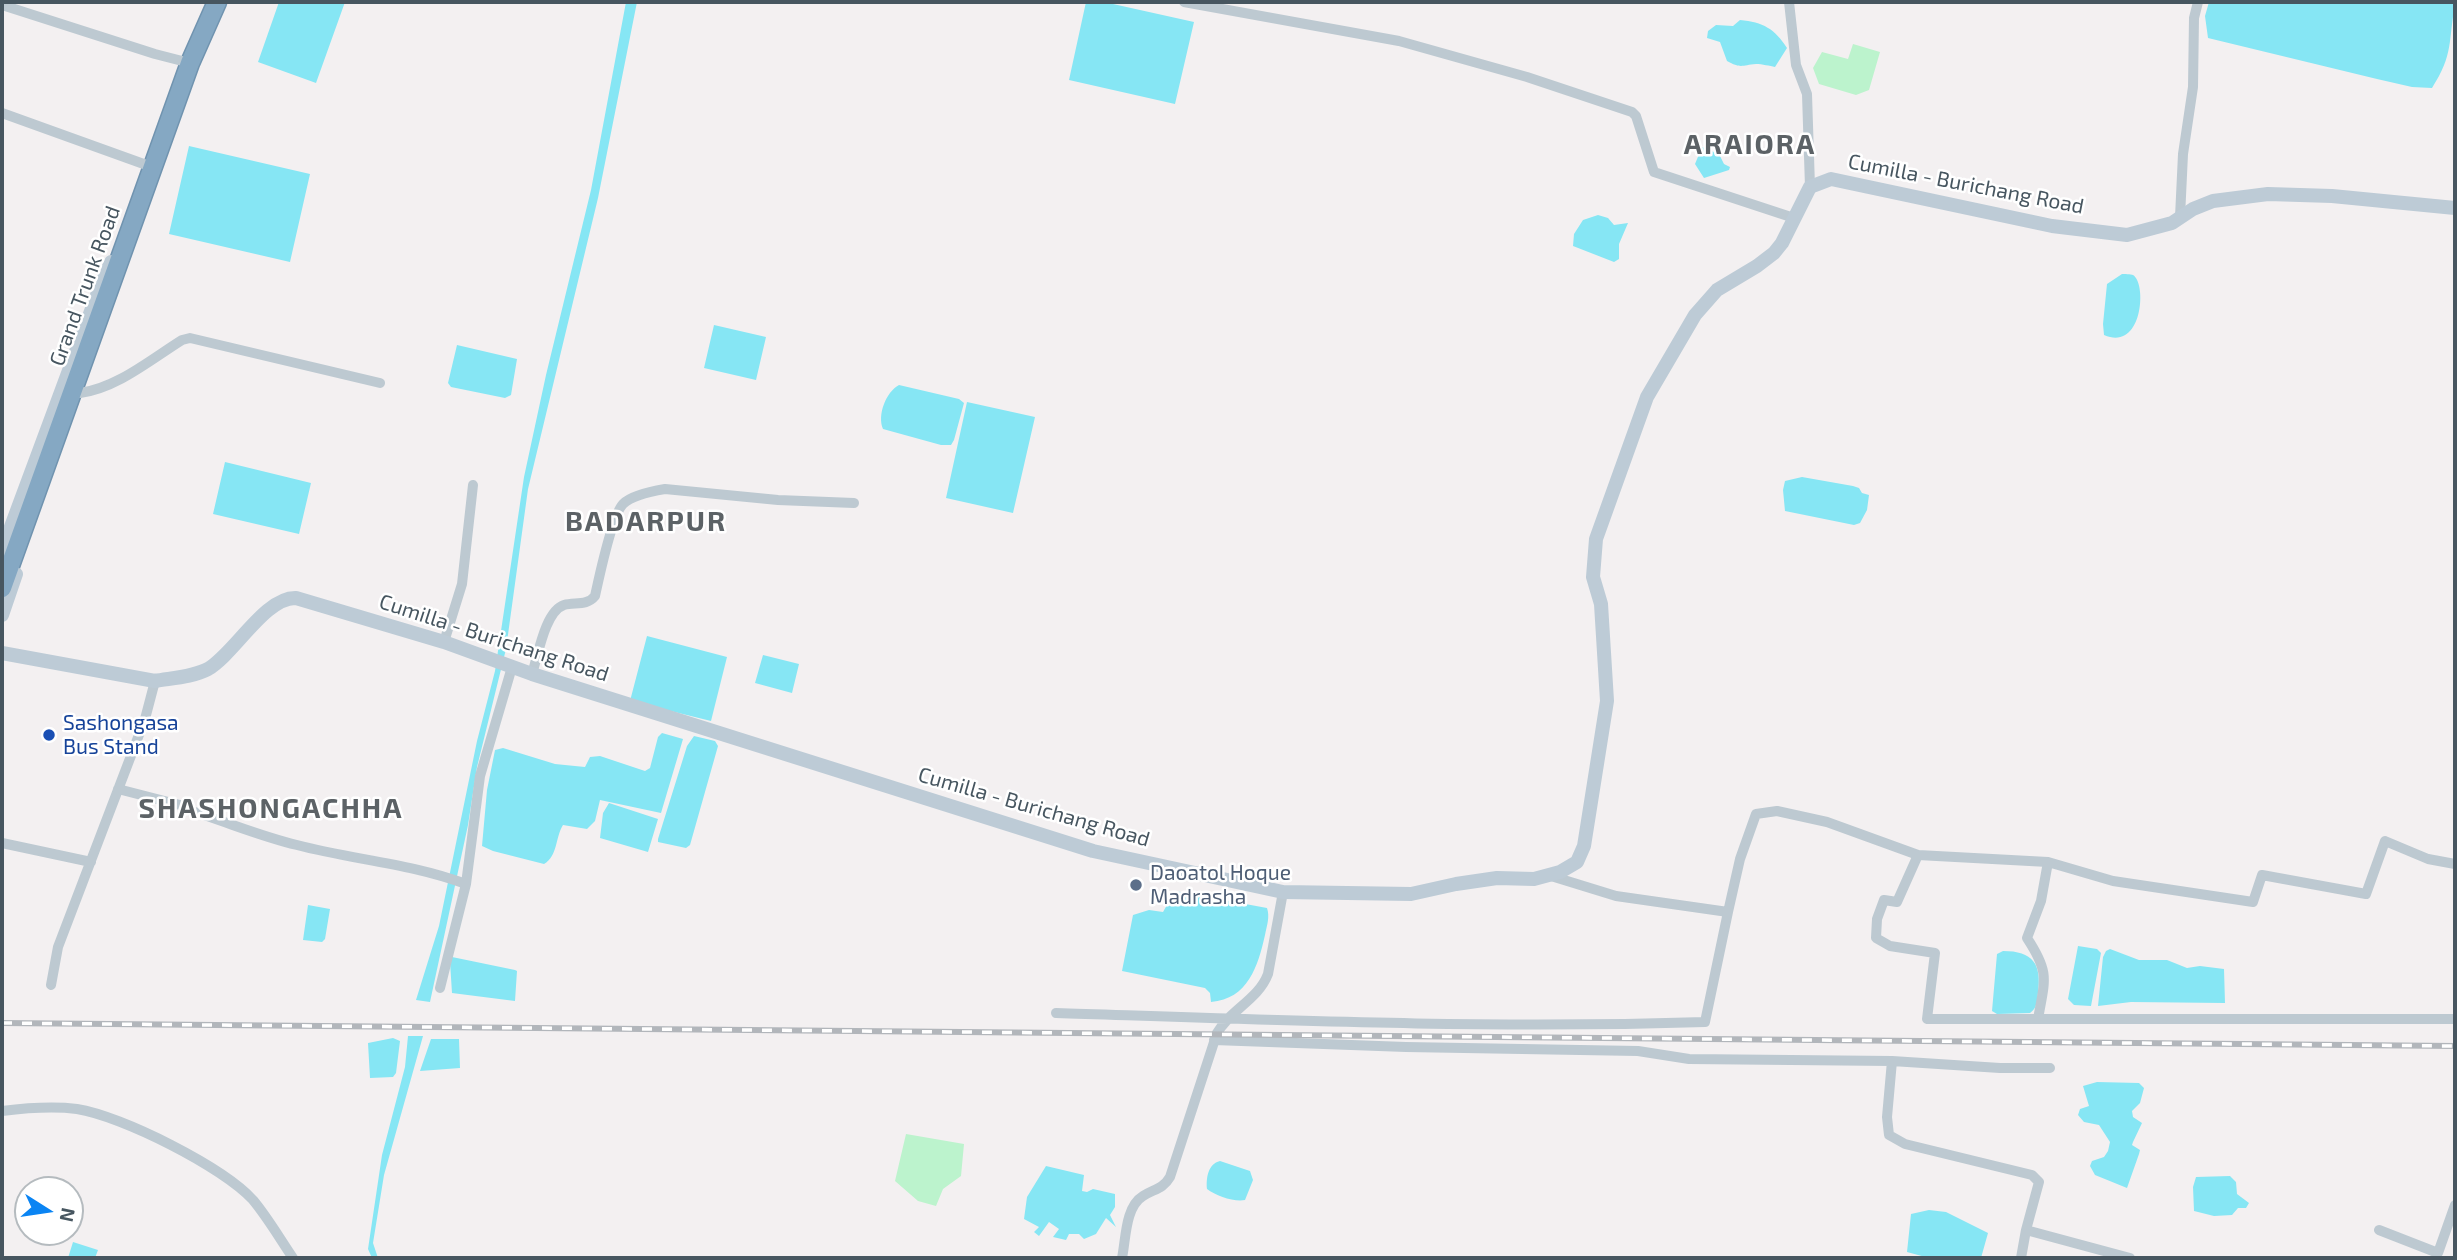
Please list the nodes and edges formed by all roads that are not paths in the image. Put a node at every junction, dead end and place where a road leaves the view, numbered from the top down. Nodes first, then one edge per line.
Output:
1 (217, 2) edge
2 (1184, 2) edge
3 (1789, 2) edge
4 (2198, 2) edge
5 (2, 5) edge
6 (190, 63) junction
7 (2, 113) edge
8 (152, 167) junction
9 (1810, 187) junction
10 (2455, 208) edge
11 (2180, 217) junction
12 (1794, 218) junction
13 (127, 237) junction
14 (380, 383) dead end
15 (79, 393) junction
16 (473, 485) dead end
17 (854, 503) dead end
18 (2, 551) edge
19 (2, 587) edge
20 (2, 615) edge
21 (444, 642) junction
22 (2, 653) edge
23 (512, 667) junction
24 (533, 674) junction
25 (155, 681) junction
26 (118, 789) junction
27 (2, 843) edge
28 (1918, 855) junction
29 (91, 862) junction
30 (2048, 862) junction
31 (2455, 864) edge
32 (1550, 876) junction
33 (462, 882) junction
34 (1283, 892) junction
35 (1728, 912) junction
36 (51, 985) dead end
37 (440, 988) dead end
38 (1056, 1013) dead end
39 (1227, 1019) junction
40 (2038, 1019) junction
41 (2455, 1019) edge
42 (1214, 1041) junction
43 (1892, 1061) junction
44 (2050, 1068) dead end
45 (2, 1111) edge
46 (2455, 1205) edge
47 (2026, 1230) junction
48 (2379, 1230) dead end
49 (2437, 1256) edge
50 (293, 1258) edge
51 (1122, 1258) edge
52 (2021, 1258) edge
53 (2130, 1258) edge
54 (2450, 1258) edge

1 - 6 highway, Grand Trunk Road
2 - 12 street
3 - 9 street
4 - 11 street
5 - 6 street
6 - 8 highway, Grand Trunk Road
7 - 8 street
8 - 13 highway, Grand Trunk Road
9 - 11 main road, Cumilla - Burichang Road
9 - 12 main road, Cumilla - Burichang Road
10 - 11 main road, Cumilla - Burichang Road
12 - 32 main road, Cumilla - Burichang Road
13 - 15 main road
13 - 18 main road
13 - 19 highway, Grand Trunk Road
14 - 15 street
15 - 20 main road
16 - 21 street
17 - 24 street
21 - 23 main road, Cumilla - Burichang Road
21 - 25 main road, Cumilla - Burichang Road
22 - 25 main road, Cumilla - Burichang Road
23 - 24 main road, Cumilla - Burichang Road
23 - 33 street
24 - 34 main road, Cumilla - Burichang Road
25 - 26 street
26 - 29 street
26 - 33 street
27 - 29 street
28 - 30 street
28 - 35 street
28 - 40 street
29 - 36 street
30 - 31 street
30 - 40 street
32 - 34 main road, Cumilla - Burichang Road
32 - 35 street
33 - 37 street
34 - 39 street
35 - 39 street
38 - 39 street
39 - 42 street
40 - 41 street
42 - 43 street
42 - 51 street
43 - 44 street
43 - 47 street
45 - 50 street
46 - 49 street
47 - 52 street
47 - 53 street
48 - 49 street
49 - 54 street

